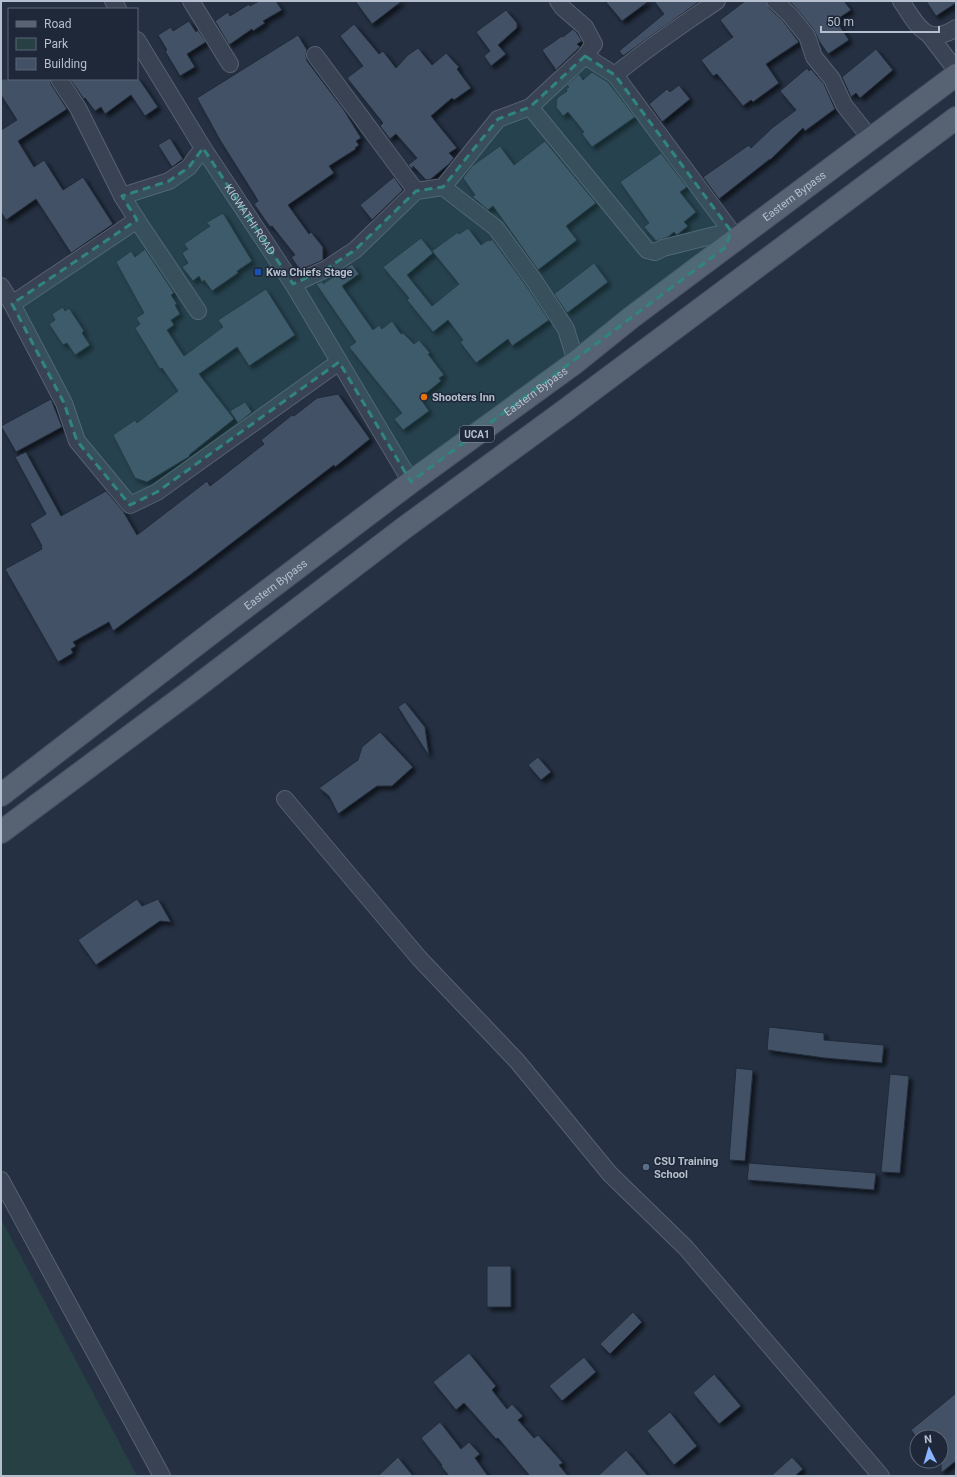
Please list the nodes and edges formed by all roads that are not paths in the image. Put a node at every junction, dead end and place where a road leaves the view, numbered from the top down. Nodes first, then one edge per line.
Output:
1 (191, 1) edge
2 (558, 1) edge
3 (775, 1) edge
4 (900, 1) edge
5 (709, 3) edge
6 (956, 28) edge
7 (930, 36) junction
8 (138, 42) edge
9 (316, 55) dead end
10 (585, 56) junction
11 (230, 64) dead end
12 (956, 70) edge
13 (956, 75) edge
14 (615, 76) junction
15 (60, 80) edge
16 (530, 107) junction
17 (956, 118) edge
18 (871, 139) junction
19 (204, 148) junction
20 (443, 187) junction
21 (416, 191) junction
22 (122, 196) junction
23 (137, 220) junction
24 (729, 239) junction
25 (292, 284) junction
26 (1, 286) edge
27 (12, 304) junction
28 (198, 311) dead end
29 (339, 362) junction
30 (576, 362) junction
31 (411, 482) junction
32 (1, 795) edge
33 (285, 799) dead end
34 (1, 832) edge
35 (1, 1180) edge
36 (162, 1476) edge
37 (881, 1476) edge

1 - 11 street
2 - 10 street
3 - 18 street
4 - 7 street
5 - 14 street
6 - 7 street
7 - 12 street
8 - 19 street, KIGWATHI ROAD
9 - 21 street
10 - 14 street
10 - 16 street
13 - 18 main road, Eastern Bypass / UCA1
14 - 24 street
15 - 22 street
16 - 20 street
16 - 24 street
17 - 34 main road
18 - 24 main road, Eastern Bypass / UCA1
19 - 22 street
19 - 25 street, KIGWATHI ROAD
20 - 21 street
20 - 30 street
21 - 25 street
22 - 23 street
23 - 27 street
23 - 28 street
24 - 30 main road, Eastern Bypass / UCA1
25 - 29 street, KIGWATHI ROAD
26 - 27 street
27 - 29 street
29 - 31 street, KIGWATHI ROAD
30 - 31 main road, Eastern Bypass / UCA1
31 - 32 main road, Eastern Bypass / UCA1
33 - 37 street
35 - 36 street

